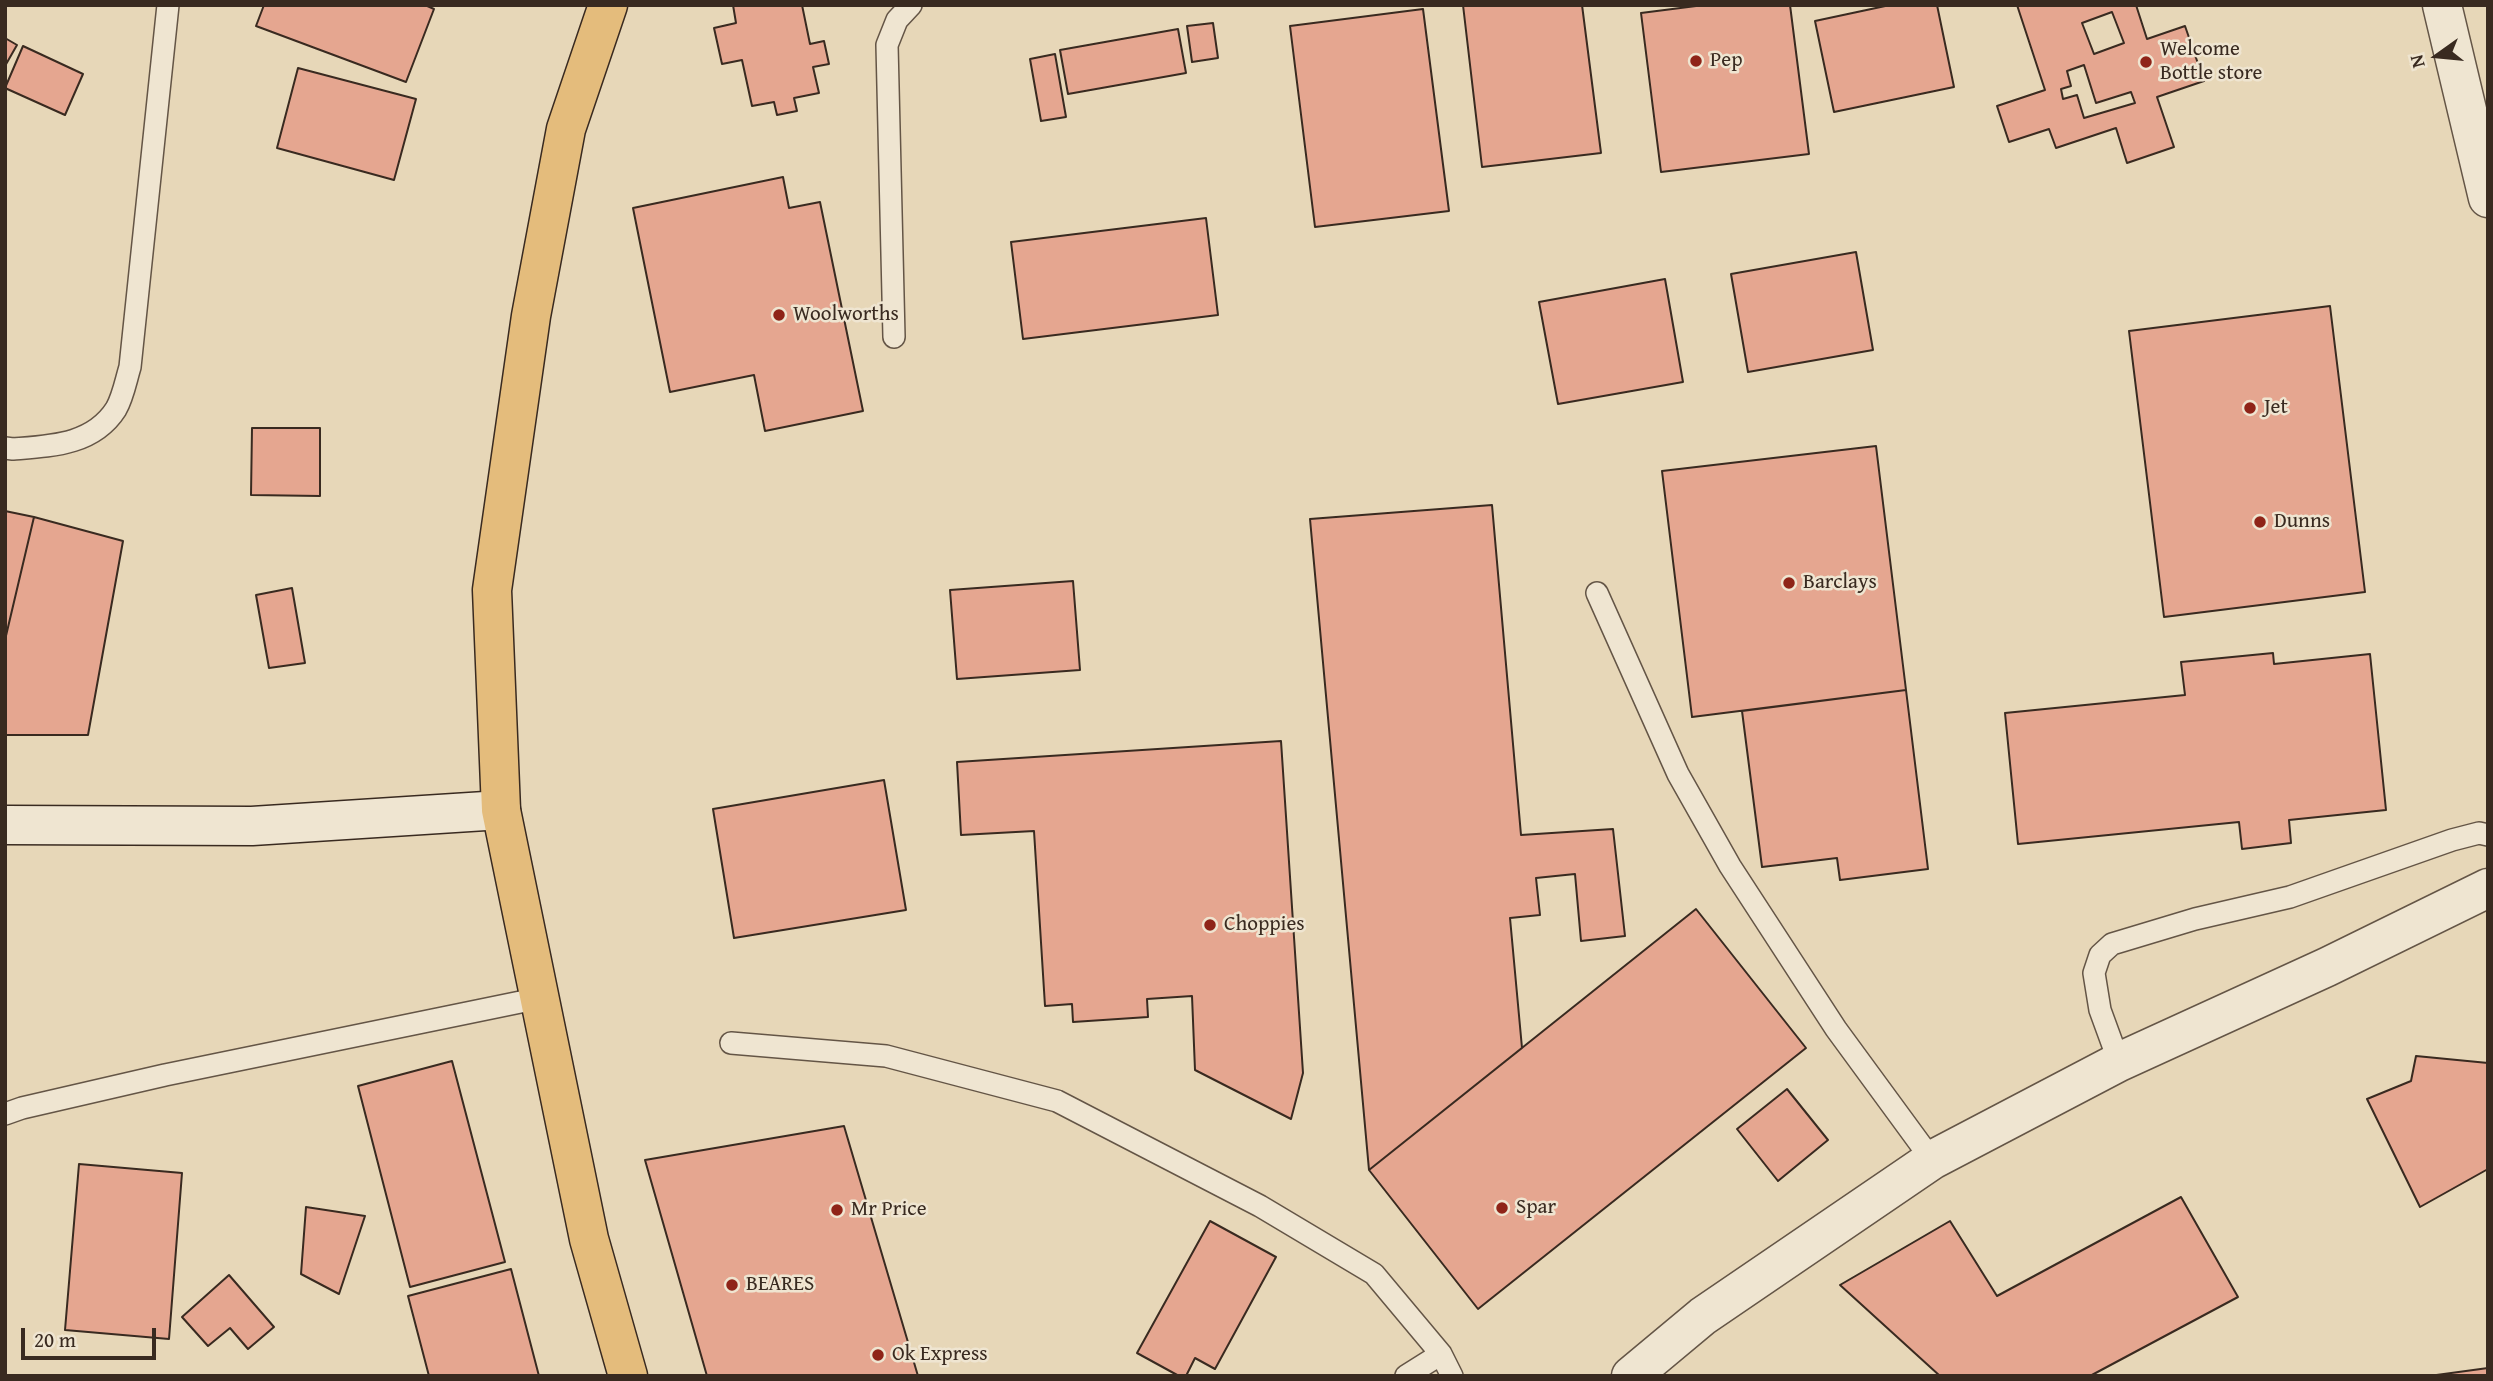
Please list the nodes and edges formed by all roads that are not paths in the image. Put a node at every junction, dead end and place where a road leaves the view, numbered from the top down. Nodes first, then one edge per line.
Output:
1 (168, 5) edge
2 (608, 5) edge
3 (911, 5) edge
4 (2442, 5) edge
5 (2488, 198) edge
6 (894, 337) dead end
7 (5, 448) edge
8 (1597, 593) dead end
9 (501, 810) junction
10 (5, 825) edge
11 (2488, 835) edge
12 (2488, 888) edge
13 (540, 998) junction
14 (732, 1043) dead end
15 (2119, 1062) junction
16 (5, 1114) edge
17 (1932, 1160) junction
18 (1441, 1354) junction
19 (628, 1376) edge
20 (1406, 1376) edge
21 (1452, 1376) edge
22 (1631, 1376) edge

1 - 7 lane
2 - 9 main road
3 - 6 lane
4 - 5 street
8 - 17 lane
9 - 10 street
9 - 13 main road
11 - 15 lane
12 - 15 street
13 - 16 lane
13 - 19 main road
14 - 18 lane
15 - 17 street
17 - 22 street
18 - 20 lane
18 - 21 lane

